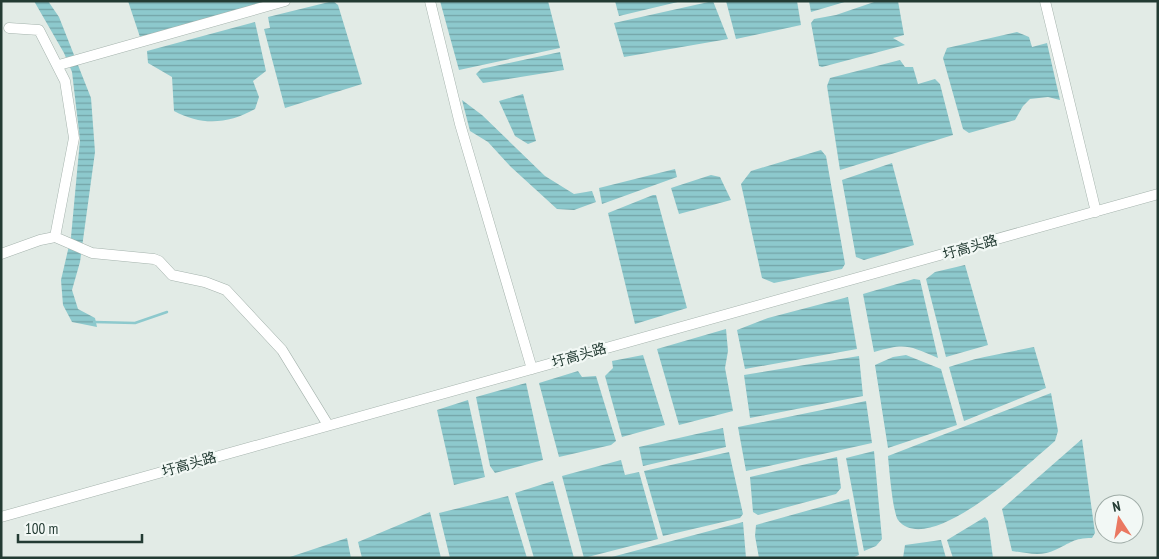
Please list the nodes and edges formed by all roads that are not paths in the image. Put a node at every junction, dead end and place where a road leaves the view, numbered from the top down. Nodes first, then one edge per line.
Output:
1 (285, 1) edge
2 (430, 1) edge
3 (1045, 1) edge
4 (9, 28) dead end
5 (62, 64) junction
6 (1158, 194) edge
7 (1096, 212) junction
8 (55, 237) junction
9 (1, 254) edge
10 (532, 369) junction
11 (328, 425) junction
12 (1, 517) edge

1 - 5 street
2 - 10 street
3 - 7 street
4 - 5 street
5 - 8 street
6 - 7 street, 圩高头路
7 - 10 street, 圩高头路
8 - 9 street
8 - 11 street
10 - 11 street, 圩高头路
11 - 12 street, 圩高头路

